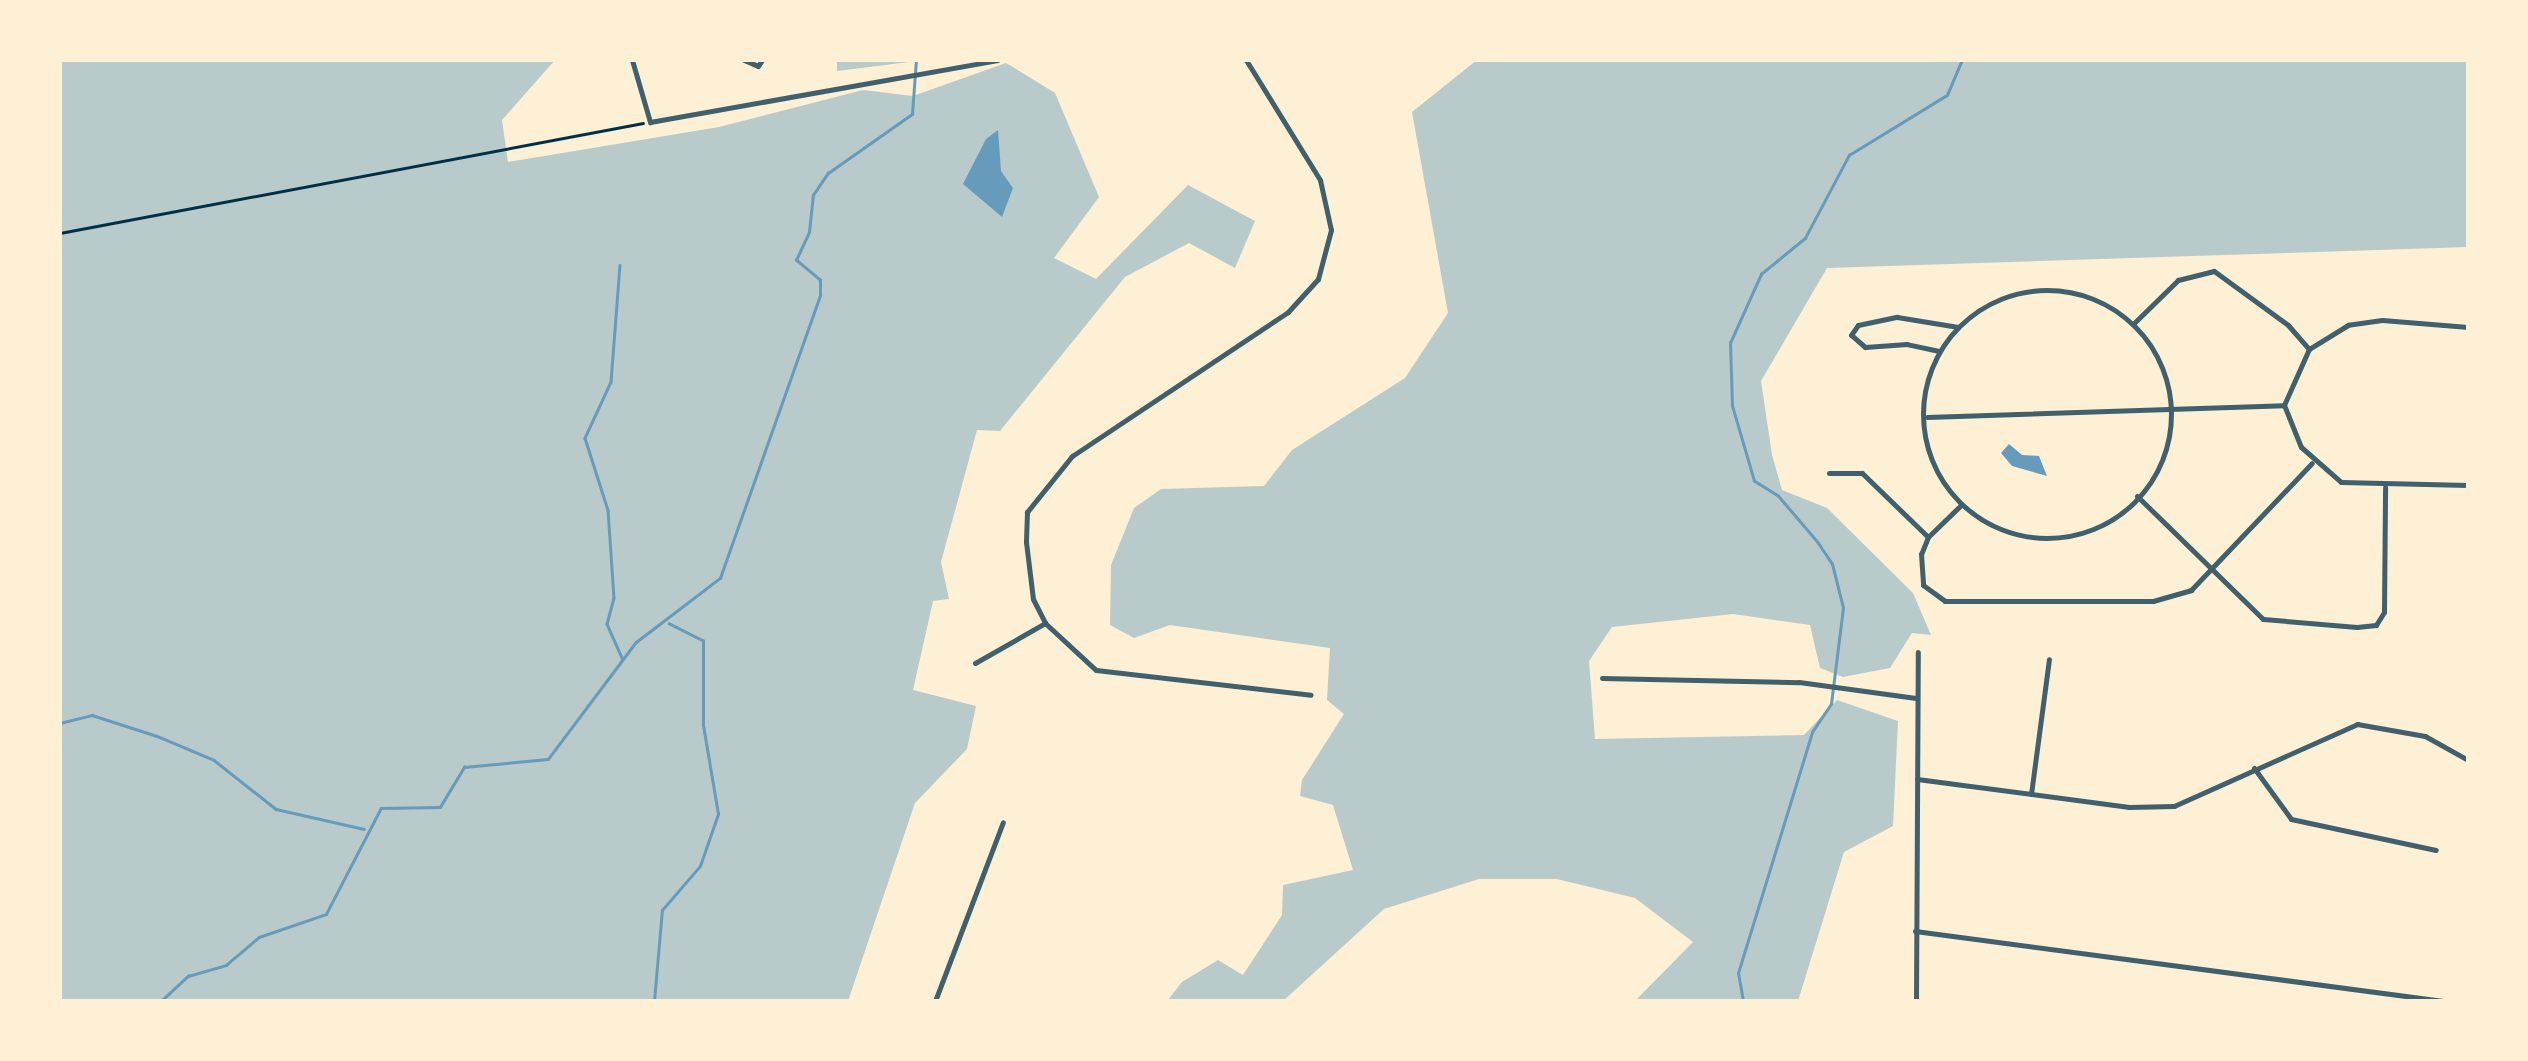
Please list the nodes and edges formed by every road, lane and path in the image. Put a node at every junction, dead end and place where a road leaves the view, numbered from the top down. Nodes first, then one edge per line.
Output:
1 (632, 60) edge
2 (744, 60) edge
3 (762, 60) edge
4 (998, 60) edge
5 (1246, 60) edge
6 (650, 122) junction
7 (60, 232) edge
8 (2133, 324) junction
9 (1958, 327) junction
10 (2468, 327) edge
11 (2309, 349) junction
12 (1939, 351) junction
13 (2284, 405) junction
14 (2173, 408) junction
15 (1926, 417) junction
16 (2312, 463) junction
17 (1829, 473) dead end
18 (2468, 485) edge
19 (2385, 487) junction
20 (2138, 496) junction
21 (1961, 505) junction
22 (1928, 537) junction
23 (2214, 568) junction
24 (1045, 623) junction
25 (1918, 652) dead end
26 (2049, 660) dead end
27 (975, 664) dead end
28 (1602, 678) dead end
29 (1310, 696) dead end
30 (1916, 698) junction
31 (2468, 760) edge
32 (2254, 768) junction
33 (1916, 779) junction
34 (2031, 794) junction
35 (1003, 822) dead end
36 (2436, 850) dead end
37 (1915, 931) junction
38 (935, 1001) edge
39 (1916, 1001) edge
40 (2443, 1001) edge

1 - 6 street
2 - 3 street
4 - 6 street
5 - 24 street
6 - 7 path
8 - 9 street
8 - 11 street
8 - 14 street
9 - 12 street
9 - 12 street
10 - 11 street
11 - 13 street
12 - 15 street
13 - 14 street
13 - 16 street
14 - 15 street
14 - 20 street
15 - 21 street
16 - 19 street
16 - 23 street
17 - 22 street
18 - 19 street
19 - 23 street
20 - 21 street
20 - 23 street
21 - 22 street
22 - 23 street
24 - 27 street
24 - 29 street
25 - 30 street
26 - 34 street
28 - 30 street
30 - 33 street
31 - 32 street
32 - 34 street
32 - 36 street
33 - 34 street
33 - 37 street
35 - 38 street
37 - 39 street
37 - 40 street

